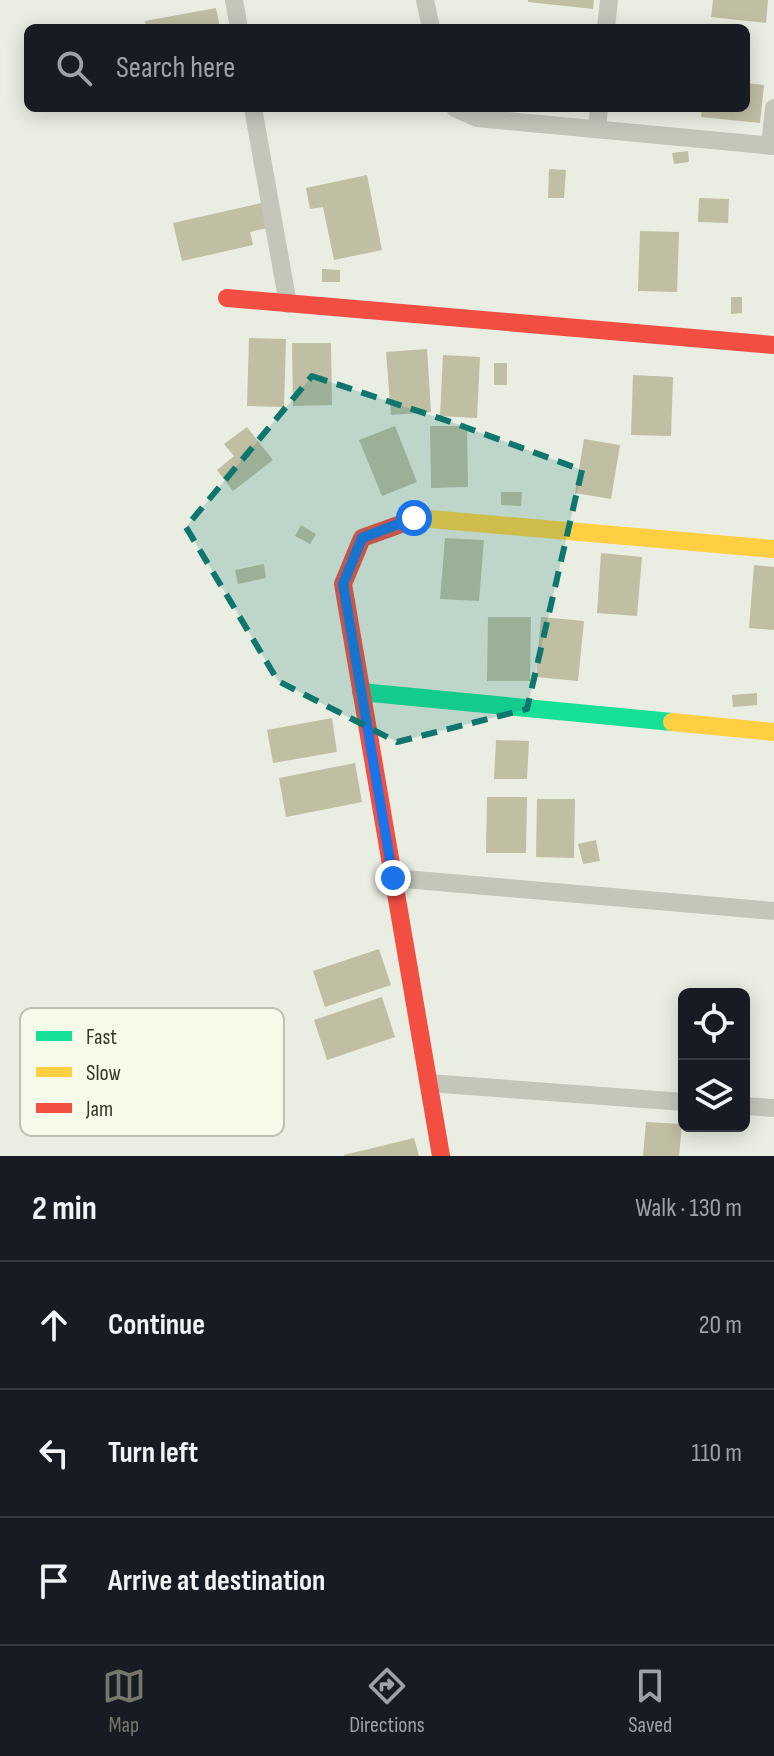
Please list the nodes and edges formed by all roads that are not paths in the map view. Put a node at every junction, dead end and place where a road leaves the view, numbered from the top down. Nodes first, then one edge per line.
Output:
1 (234, 0) edge
2 (425, 0) edge
3 (609, 0) edge
4 (238, 24) edge
5 (430, 24) edge
6 (606, 24) edge
7 (774, 108) edge
8 (254, 112) edge
9 (464, 112) edge
10 (599, 112) edge
11 (597, 129) junction
12 (772, 146) edge
13 (227, 298) dead end
14 (288, 304) junction
15 (774, 345) edge
16 (774, 549) edge
17 (361, 692) junction
18 (774, 732) edge
19 (393, 878) junction
20 (774, 911) edge
21 (428, 1083) junction
22 (678, 1102) edge
23 (750, 1106) edge
24 (774, 1108) edge
25 (441, 1156) edge

1 - 4 street
2 - 5 street
3 - 6 street
7 - 12 street
8 - 14 street
9 - 11 street
10 - 11 street
11 - 12 street
13 - 14 street
14 - 15 street
16 - 17 street
17 - 18 street
17 - 19 street
19 - 20 street
19 - 21 street
21 - 22 street
21 - 25 street
23 - 24 street

